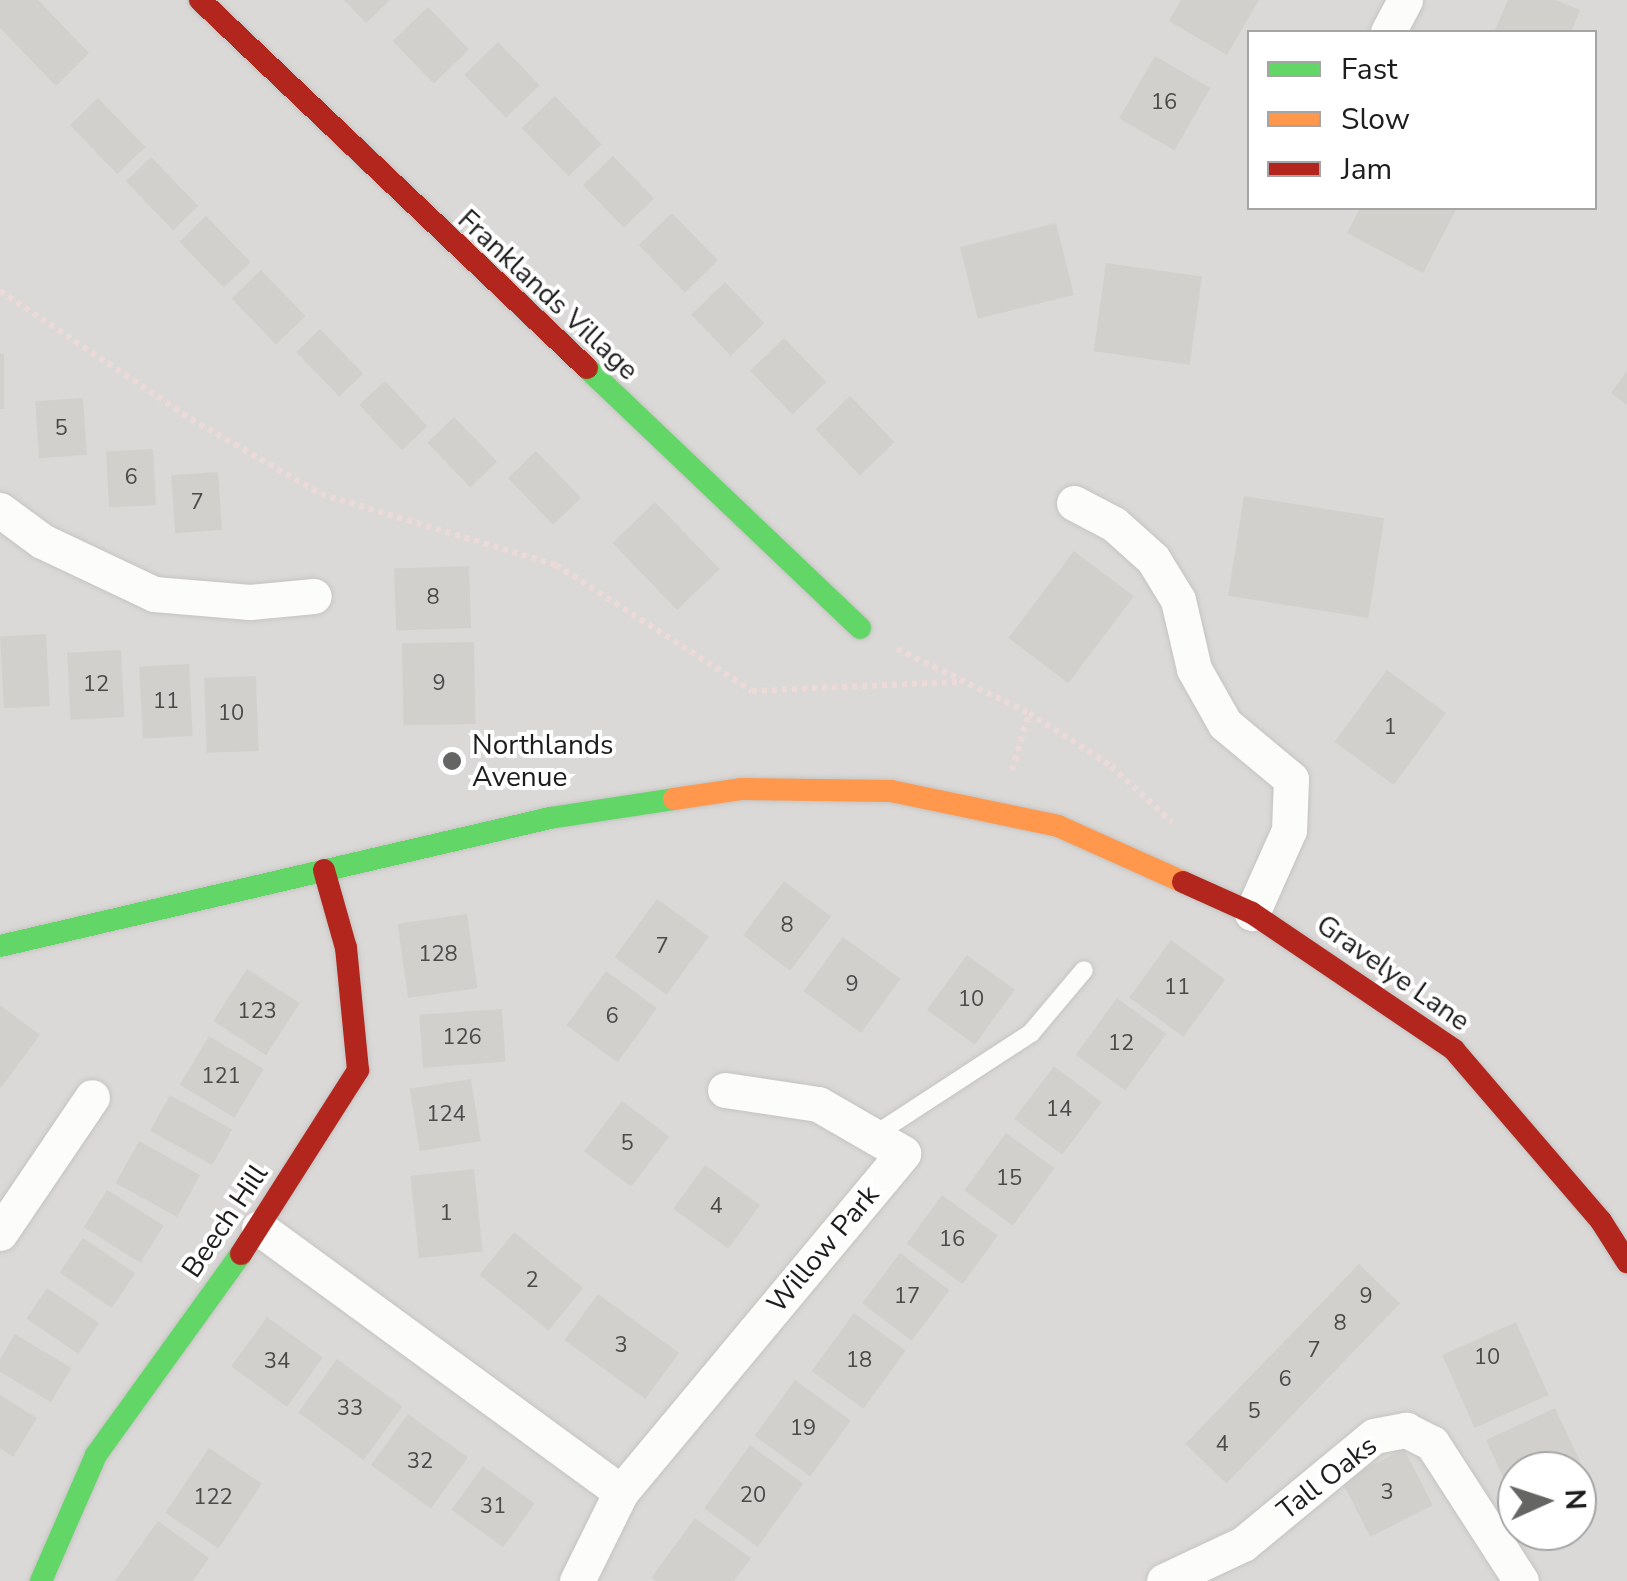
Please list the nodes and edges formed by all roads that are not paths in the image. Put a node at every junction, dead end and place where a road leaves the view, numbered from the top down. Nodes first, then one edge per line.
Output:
1 (200, 0) edge
2 (1406, 0) edge
3 (1389, 30) edge
4 (1074, 502) dead end
5 (0, 510) edge
6 (314, 596) dead end
7 (860, 628) road end
8 (324, 870) junction
9 (1252, 913) junction
10 (0, 946) edge
11 (1084, 970) dead end
12 (725, 1090) dead end
13 (92, 1097) dead end
14 (874, 1136) junction
15 (258, 1228) junction
16 (0, 1233) edge
17 (1627, 1262) edge
18 (621, 1492) junction
19 (41, 1581) edge
20 (577, 1581) edge
21 (1164, 1581) edge
22 (1521, 1581) edge

1 - 7 street, Franklands Village
2 - 3 street
4 - 9 street
5 - 6 street
8 - 9 street, Gravelye Lane
8 - 10 street
8 - 15 street, Beech Hill
9 - 17 street, Gravelye Lane
11 - 14 lane
12 - 14 street, Willow Park
13 - 16 street
14 - 18 street, Willow Park
15 - 18 street
15 - 19 street, Beech Hill
18 - 20 street, Willow Park
21 - 22 street, Tall Oaks

